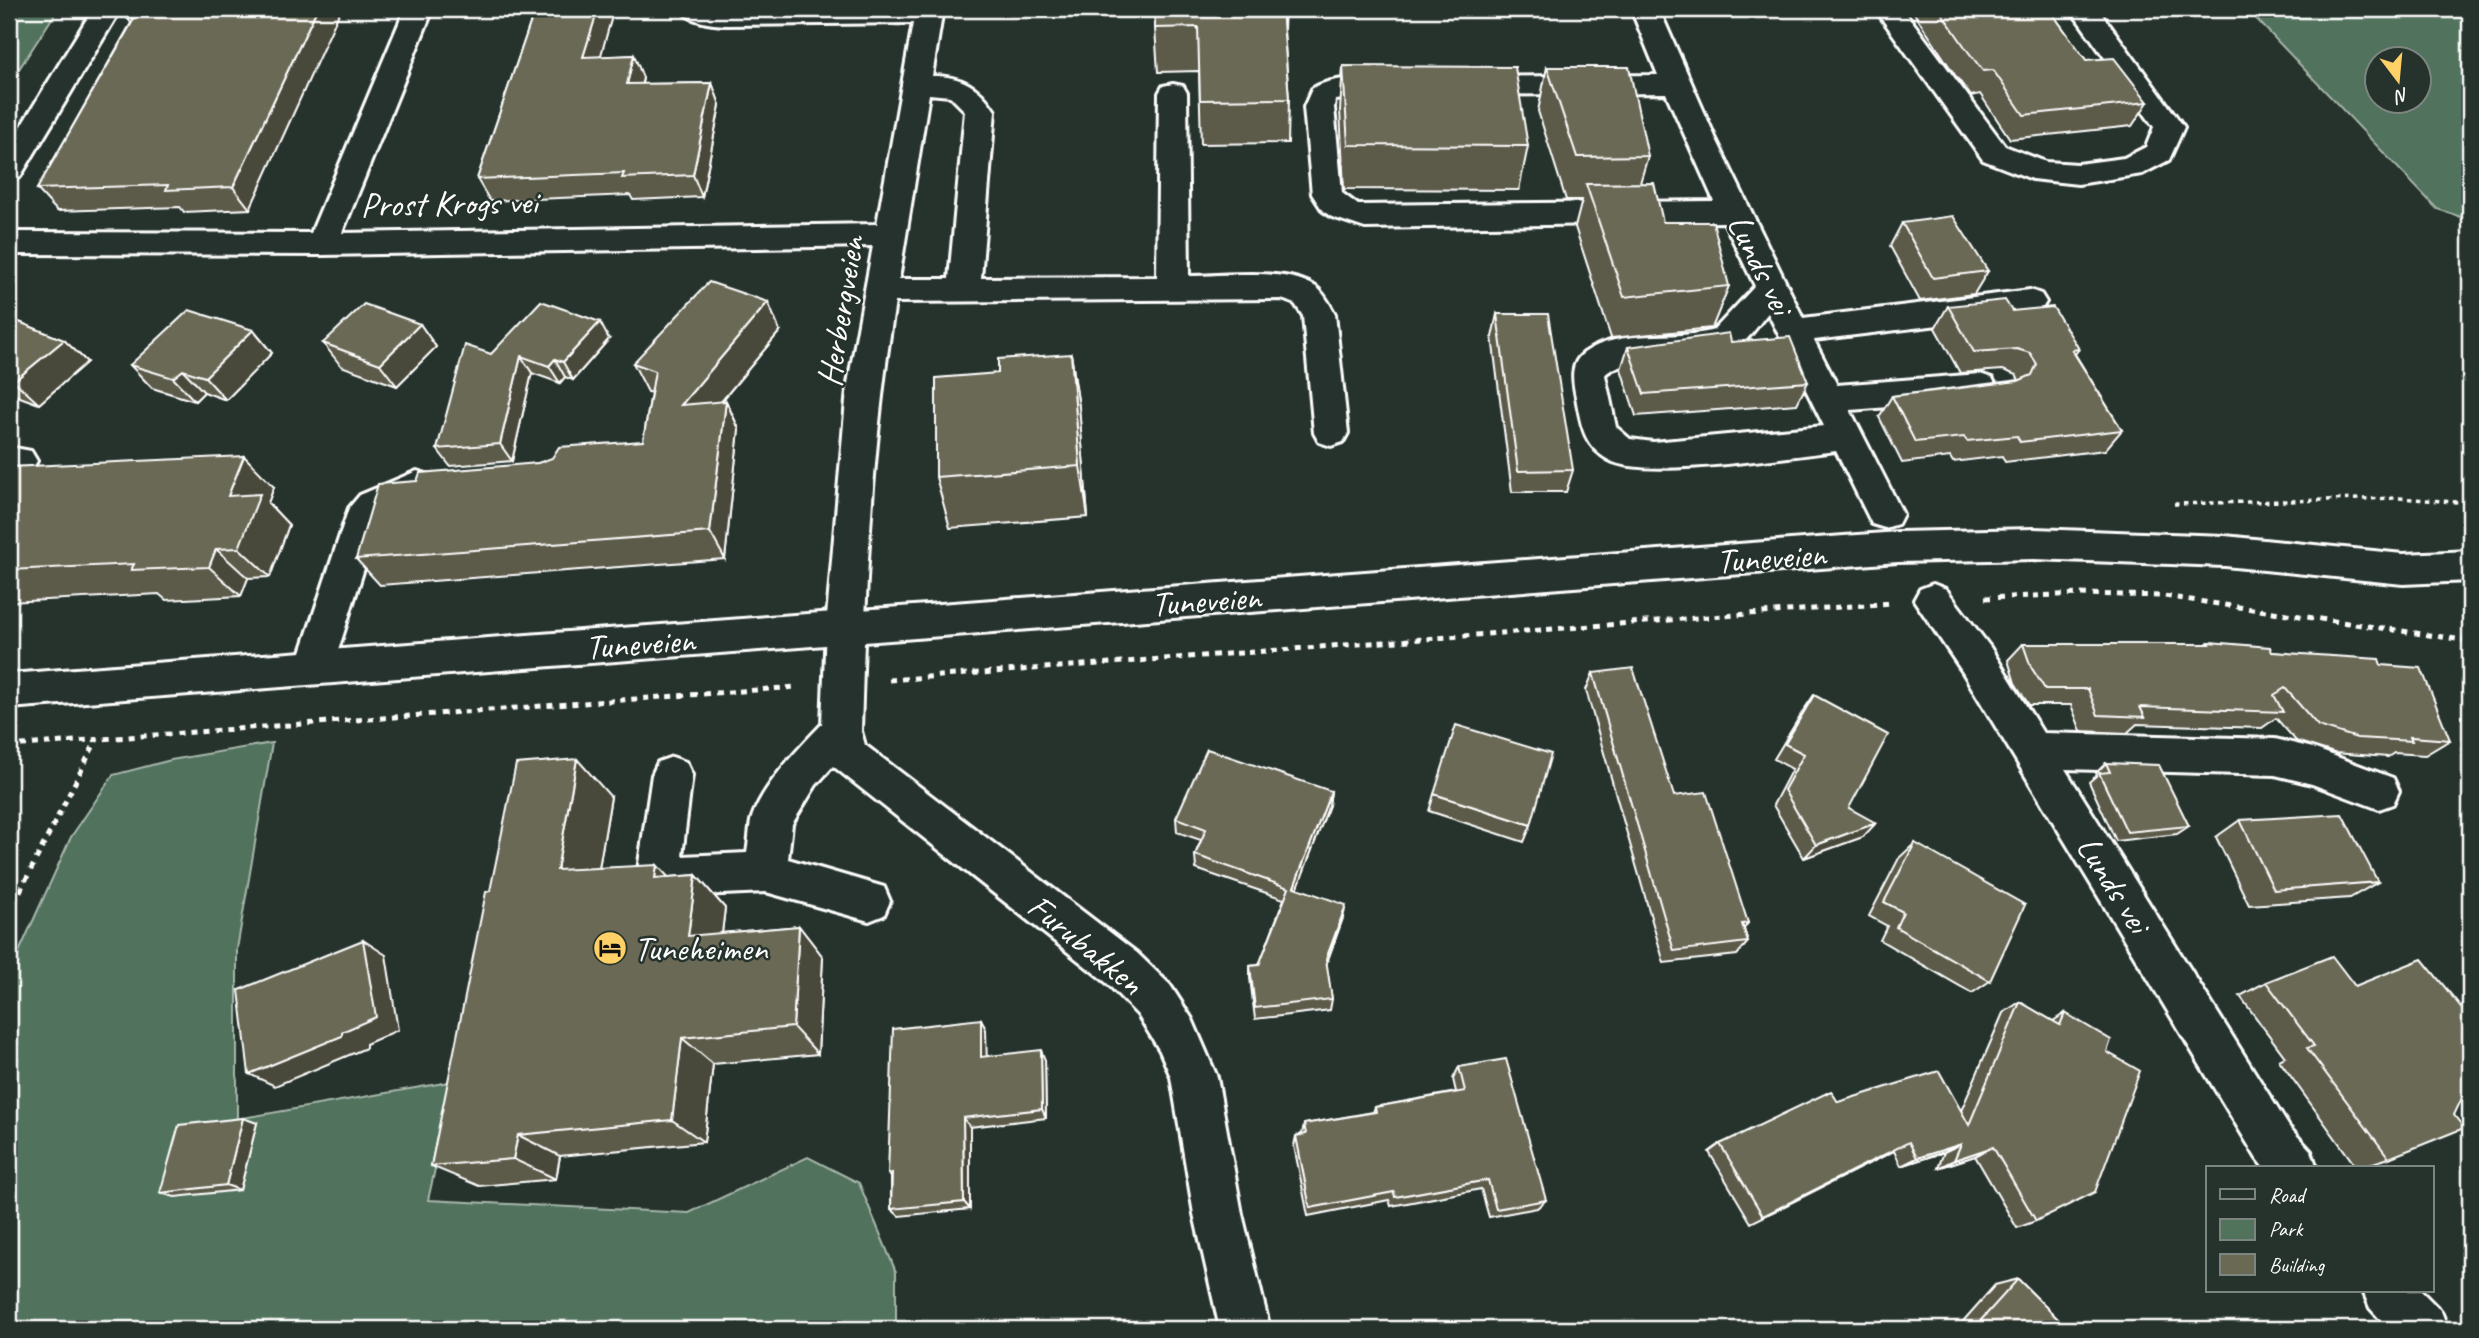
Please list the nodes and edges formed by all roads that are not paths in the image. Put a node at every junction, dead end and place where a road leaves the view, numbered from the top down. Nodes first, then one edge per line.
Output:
1 (107, 9) edge
2 (419, 9) edge
3 (694, 9) edge
4 (1646, 9) edge
5 (1889, 9) edge
6 (2084, 9) edge
7 (928, 11) edge
8 (778, 12) edge
9 (1675, 84) junction
10 (916, 85) junction
11 (1173, 93) dead end
12 (9, 170) edge
13 (1734, 211) junction
14 (891, 235) junction
15 (9, 243) edge
16 (322, 244) junction
17 (1173, 286) junction
18 (1772, 287) junction
19 (964, 290) junction
20 (881, 291) junction
21 (2030, 302) dead end
22 (1794, 331) junction
23 (2003, 386) edge
24 (1828, 399) junction
25 (1331, 433) dead end
26 (1846, 437) junction
27 (445, 482) edge
28 (1885, 514) dead end
29 (2470, 566) edge
30 (2403, 569) junction
31 (2470, 589) edge
32 (1933, 600) road end
33 (845, 628) junction
34 (315, 667) junction
35 (9, 691) edge
36 (841, 731) junction
37 (2032, 750) junction
38 (672, 775) dead end
39 (2379, 791) dead end
40 (766, 872) junction
41 (869, 901) dead end
42 (2292, 1166) edge
43 (2388, 1292) edge
44 (1245, 1329) edge
45 (2423, 1329) edge

1 - 12 street
2 - 16 street
3 - 8 street
4 - 9 street, Lunds vei
5 - 6 street
7 - 8 street
7 - 10 street, Herbergveien
9 - 13 street, Lunds vei
9 - 13 street
10 - 14 street, Herbergveien
10 - 19 street
11 - 17 street
13 - 18 street, Lunds vei
14 - 16 street, Prost Krogs vei
14 - 20 street, Herbergveien
15 - 16 street, Prost Krogs vei
17 - 19 street
17 - 25 street
18 - 22 street, Lunds vei
18 - 26 street
19 - 20 street
20 - 33 street, Herbergveien
21 - 22 street
22 - 24 street, Lunds vei
23 - 24 street
24 - 26 street, Lunds vei
26 - 28 street, Lunds vei
27 - 34 street
29 - 30 street, Tuneveien
30 - 31 street, Tuneveien
30 - 33 street, Tuneveien
32 - 37 street, Lunds vei
33 - 34 street, Tuneveien
33 - 36 street, Furubakken
34 - 35 street, Tuneveien
36 - 40 street
36 - 44 street, Furubakken
37 - 39 street
37 - 42 street, Lunds vei
38 - 40 street
40 - 41 street
43 - 45 street

